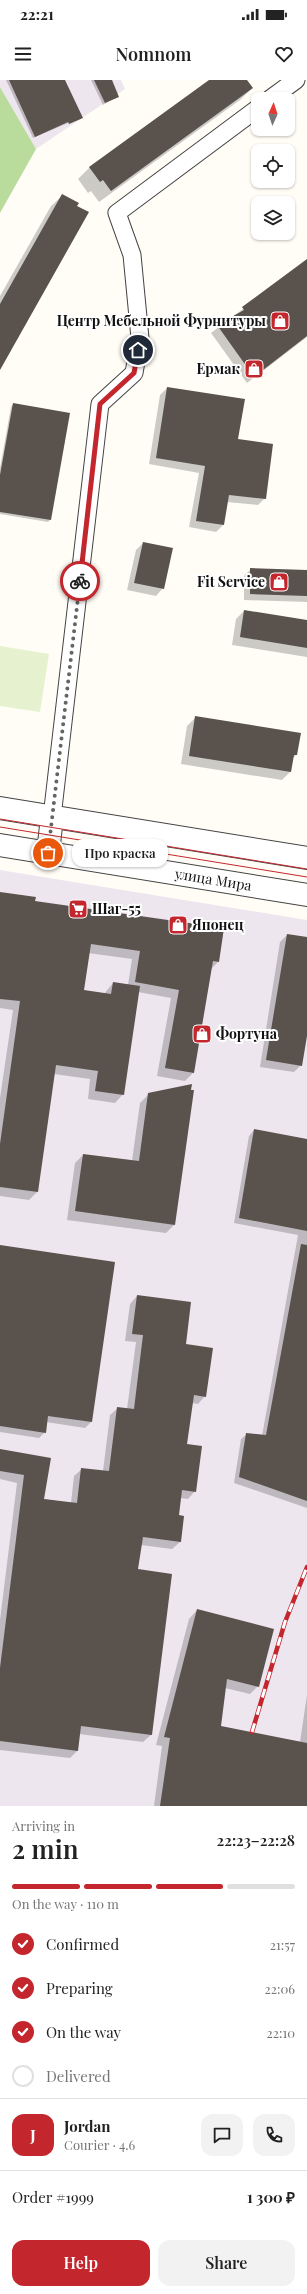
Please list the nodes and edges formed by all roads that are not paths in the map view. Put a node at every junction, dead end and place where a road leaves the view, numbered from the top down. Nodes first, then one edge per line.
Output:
1 (296, 80) edge
2 (280, 92) edge
3 (251, 113) edge
4 (0, 808) edge
5 (52, 817) junction
6 (0, 845) edge
7 (48, 853) junction
8 (307, 858) edge
9 (307, 895) edge

1 - 2 street
3 - 5 street
4 - 5 street
5 - 7 street
5 - 8 street
6 - 7 street, улица Мира
7 - 9 street, улица Мира

